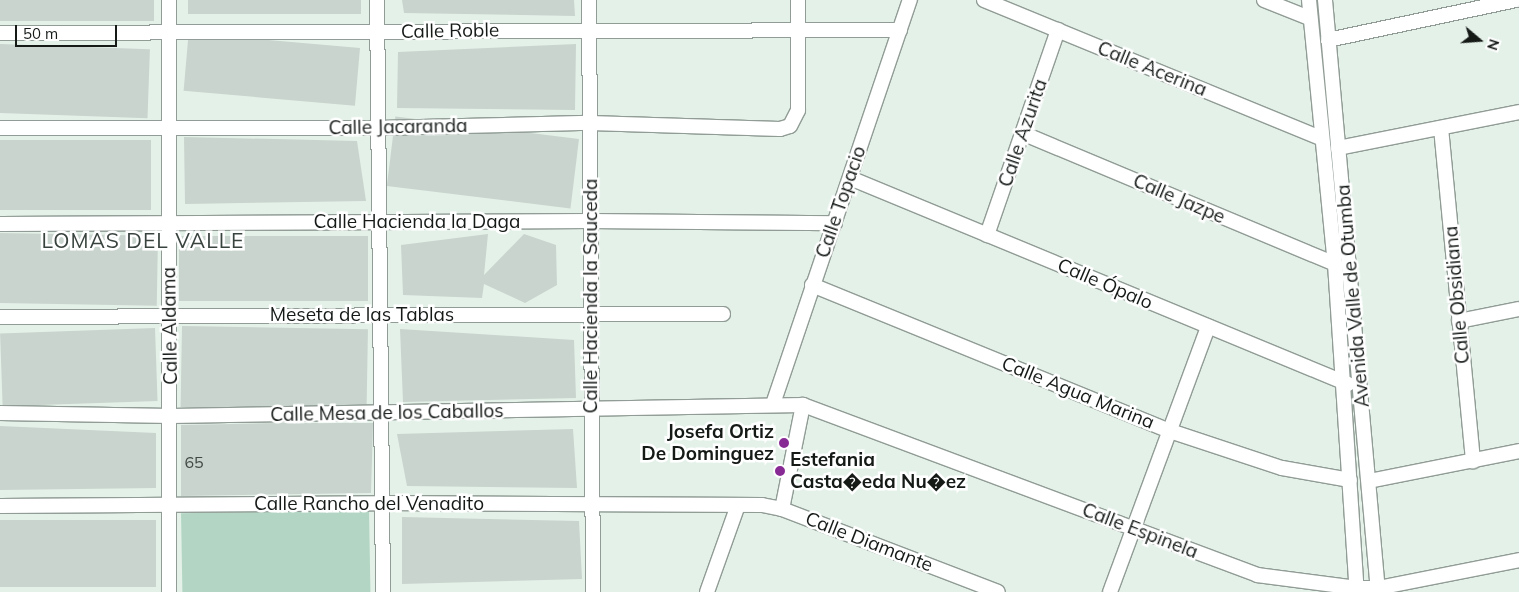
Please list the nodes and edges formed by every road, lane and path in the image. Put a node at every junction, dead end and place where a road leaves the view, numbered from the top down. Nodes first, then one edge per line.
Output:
1 (169, 0) edge
2 (377, 0) edge
3 (589, 0) edge
4 (798, 0) edge
5 (910, 0) edge
6 (984, 0) edge
7 (1264, 0) edge
8 (1309, 0) edge
9 (1326, 0) edge
10 (1516, 0) edge
11 (1309, 18) junction
12 (798, 28) junction
13 (589, 30) junction
14 (900, 30) junction
15 (1058, 30) junction
16 (378, 32) junction
17 (0, 33) edge
18 (169, 35) junction
19 (1328, 40) junction
20 (1519, 112) edge
21 (590, 123) junction
22 (169, 126) junction
23 (0, 128) edge
24 (378, 128) junction
25 (1441, 128) junction
26 (1022, 133) junction
27 (1320, 138) junction
28 (1338, 148) junction
29 (850, 178) junction
30 (590, 221) junction
31 (380, 222) junction
32 (835, 223) junction
33 (0, 224) edge
34 (169, 224) junction
35 (987, 235) junction
36 (1335, 264) junction
37 (812, 285) junction
38 (1519, 309) edge
39 (723, 314) dead end
40 (169, 315) junction
41 (380, 315) junction
42 (591, 316) junction
43 (0, 317) edge
44 (1459, 321) junction
45 (1208, 327) junction
46 (1342, 383) junction
47 (1362, 387) junction
48 (773, 404) junction
49 (803, 405) junction
50 (592, 411) junction
51 (0, 413) edge
52 (383, 413) junction
53 (171, 416) junction
54 (1170, 431) junction
55 (1519, 451) edge
56 (1473, 461) junction
57 (1350, 480) junction
58 (1369, 481) junction
59 (382, 503) junction
60 (169, 505) junction
61 (592, 505) junction
62 (0, 506) edge
63 (738, 506) junction
64 (782, 508) junction
65 (1134, 528) junction
66 (1519, 560) edge
67 (1357, 590) edge
68 (1378, 590) edge
69 (169, 592) edge
70 (383, 592) edge
71 (593, 592) edge
72 (707, 592) edge
73 (998, 592) edge
74 (1110, 592) edge

1 - 18 street, Calle Aldama
2 - 16 street
3 - 13 street, Calle Hacienda la Sauceda
4 - 12 street
5 - 14 street, Calle Topacio
6 - 15 street, Calle Acerina
7 - 11 street
8 - 11 street, Avenida Valle de Otumba
9 - 19 street, Avenida Valle de Otumba
10 - 19 street
11 - 27 street, Avenida Valle de Otumba
12 - 13 street, Calle Roble
12 - 14 street, Calle Roble
12 - 21 street, Calle Jacaranda
13 - 16 street, Calle Roble
13 - 21 street, Calle Hacienda la Sauceda
14 - 29 street, Calle Topacio
15 - 26 street, Calle Azurita
15 - 27 street, Calle Acerina
16 - 18 street, Calle Roble
16 - 24 street
17 - 18 street, Calle Roble
18 - 22 street, Calle Aldama
19 - 28 street, Avenida Valle de Otumba
20 - 25 street
21 - 24 street, Calle Jacaranda
21 - 30 street, Calle Hacienda la Sauceda
22 - 23 street, Calle Jacaranda
22 - 24 street, Calle Jacaranda
22 - 34 street, Calle Aldama
24 - 31 street
25 - 28 street
25 - 44 street, Calle Obsidiana
26 - 35 street, Calle Azurita
26 - 36 street, Calle Jazpe
27 - 36 street, Avenida Valle de Otumba
28 - 47 street, Avenida Valle de Otumba
29 - 32 street, Calle Topacio
29 - 35 street, Calle Ópalo
30 - 31 street, Calle Hacienda la Daga
30 - 32 street, Calle Hacienda la Daga
30 - 42 street, Calle Hacienda la Sauceda
31 - 34 street, Calle Hacienda la Daga
31 - 41 street
32 - 37 street, Calle Topacio
33 - 34 street, Calle Hacienda la Daga
34 - 40 street, Calle Aldama
35 - 45 street, Calle Ópalo
36 - 46 street, Avenida Valle de Otumba
37 - 48 street, Calle Topacio
37 - 54 street, Calle Agua Marina
38 - 44 street
39 - 42 street, Meseta de las Tablas
40 - 41 street, Meseta de las Tablas
40 - 43 street, Meseta de las Tablas
40 - 53 street, Calle Aldama
41 - 42 street, Meseta de las Tablas
41 - 52 street
42 - 50 street, Calle Hacienda la Sauceda
44 - 56 street, Calle Obsidiana
45 - 46 street, Calle Ópalo
45 - 54 street
46 - 47 street, Calle Ópalo
46 - 57 street, Avenida Valle de Otumba
47 - 58 street, Avenida Valle de Otumba
48 - 49 street, Calle Espinela
48 - 50 street, Calle Mesa de los Caballos
49 - 64 street
49 - 65 street, Calle Espinela
50 - 52 street, Calle Mesa de los Caballos
50 - 61 street, Calle Hacienda la Sauceda
51 - 53 street, Calle Mesa de los Caballos
52 - 53 street, Calle Mesa de los Caballos
52 - 59 street
53 - 60 street, Calle Aldama
54 - 57 street, Calle Agua Marina
54 - 65 street
55 - 56 street
56 - 58 street
57 - 67 street, Avenida Valle de Otumba
58 - 68 street, Avenida Valle de Otumba
59 - 60 street, Calle Rancho del Venadito
59 - 61 street, Calle Rancho del Venadito
59 - 70 street
60 - 62 street, Calle Rancho del Venadito
60 - 69 street, Calle Aldama
61 - 63 street, Calle Rancho del Venadito
61 - 71 street, Calle Hacienda la Sauceda
63 - 64 street, Calle Diamante
63 - 72 street
64 - 73 street, Calle Diamante
65 - 67 street, Calle Espinela
65 - 74 street
66 - 68 street, Calle Espinela
67 - 68 street, Calle Espinela

